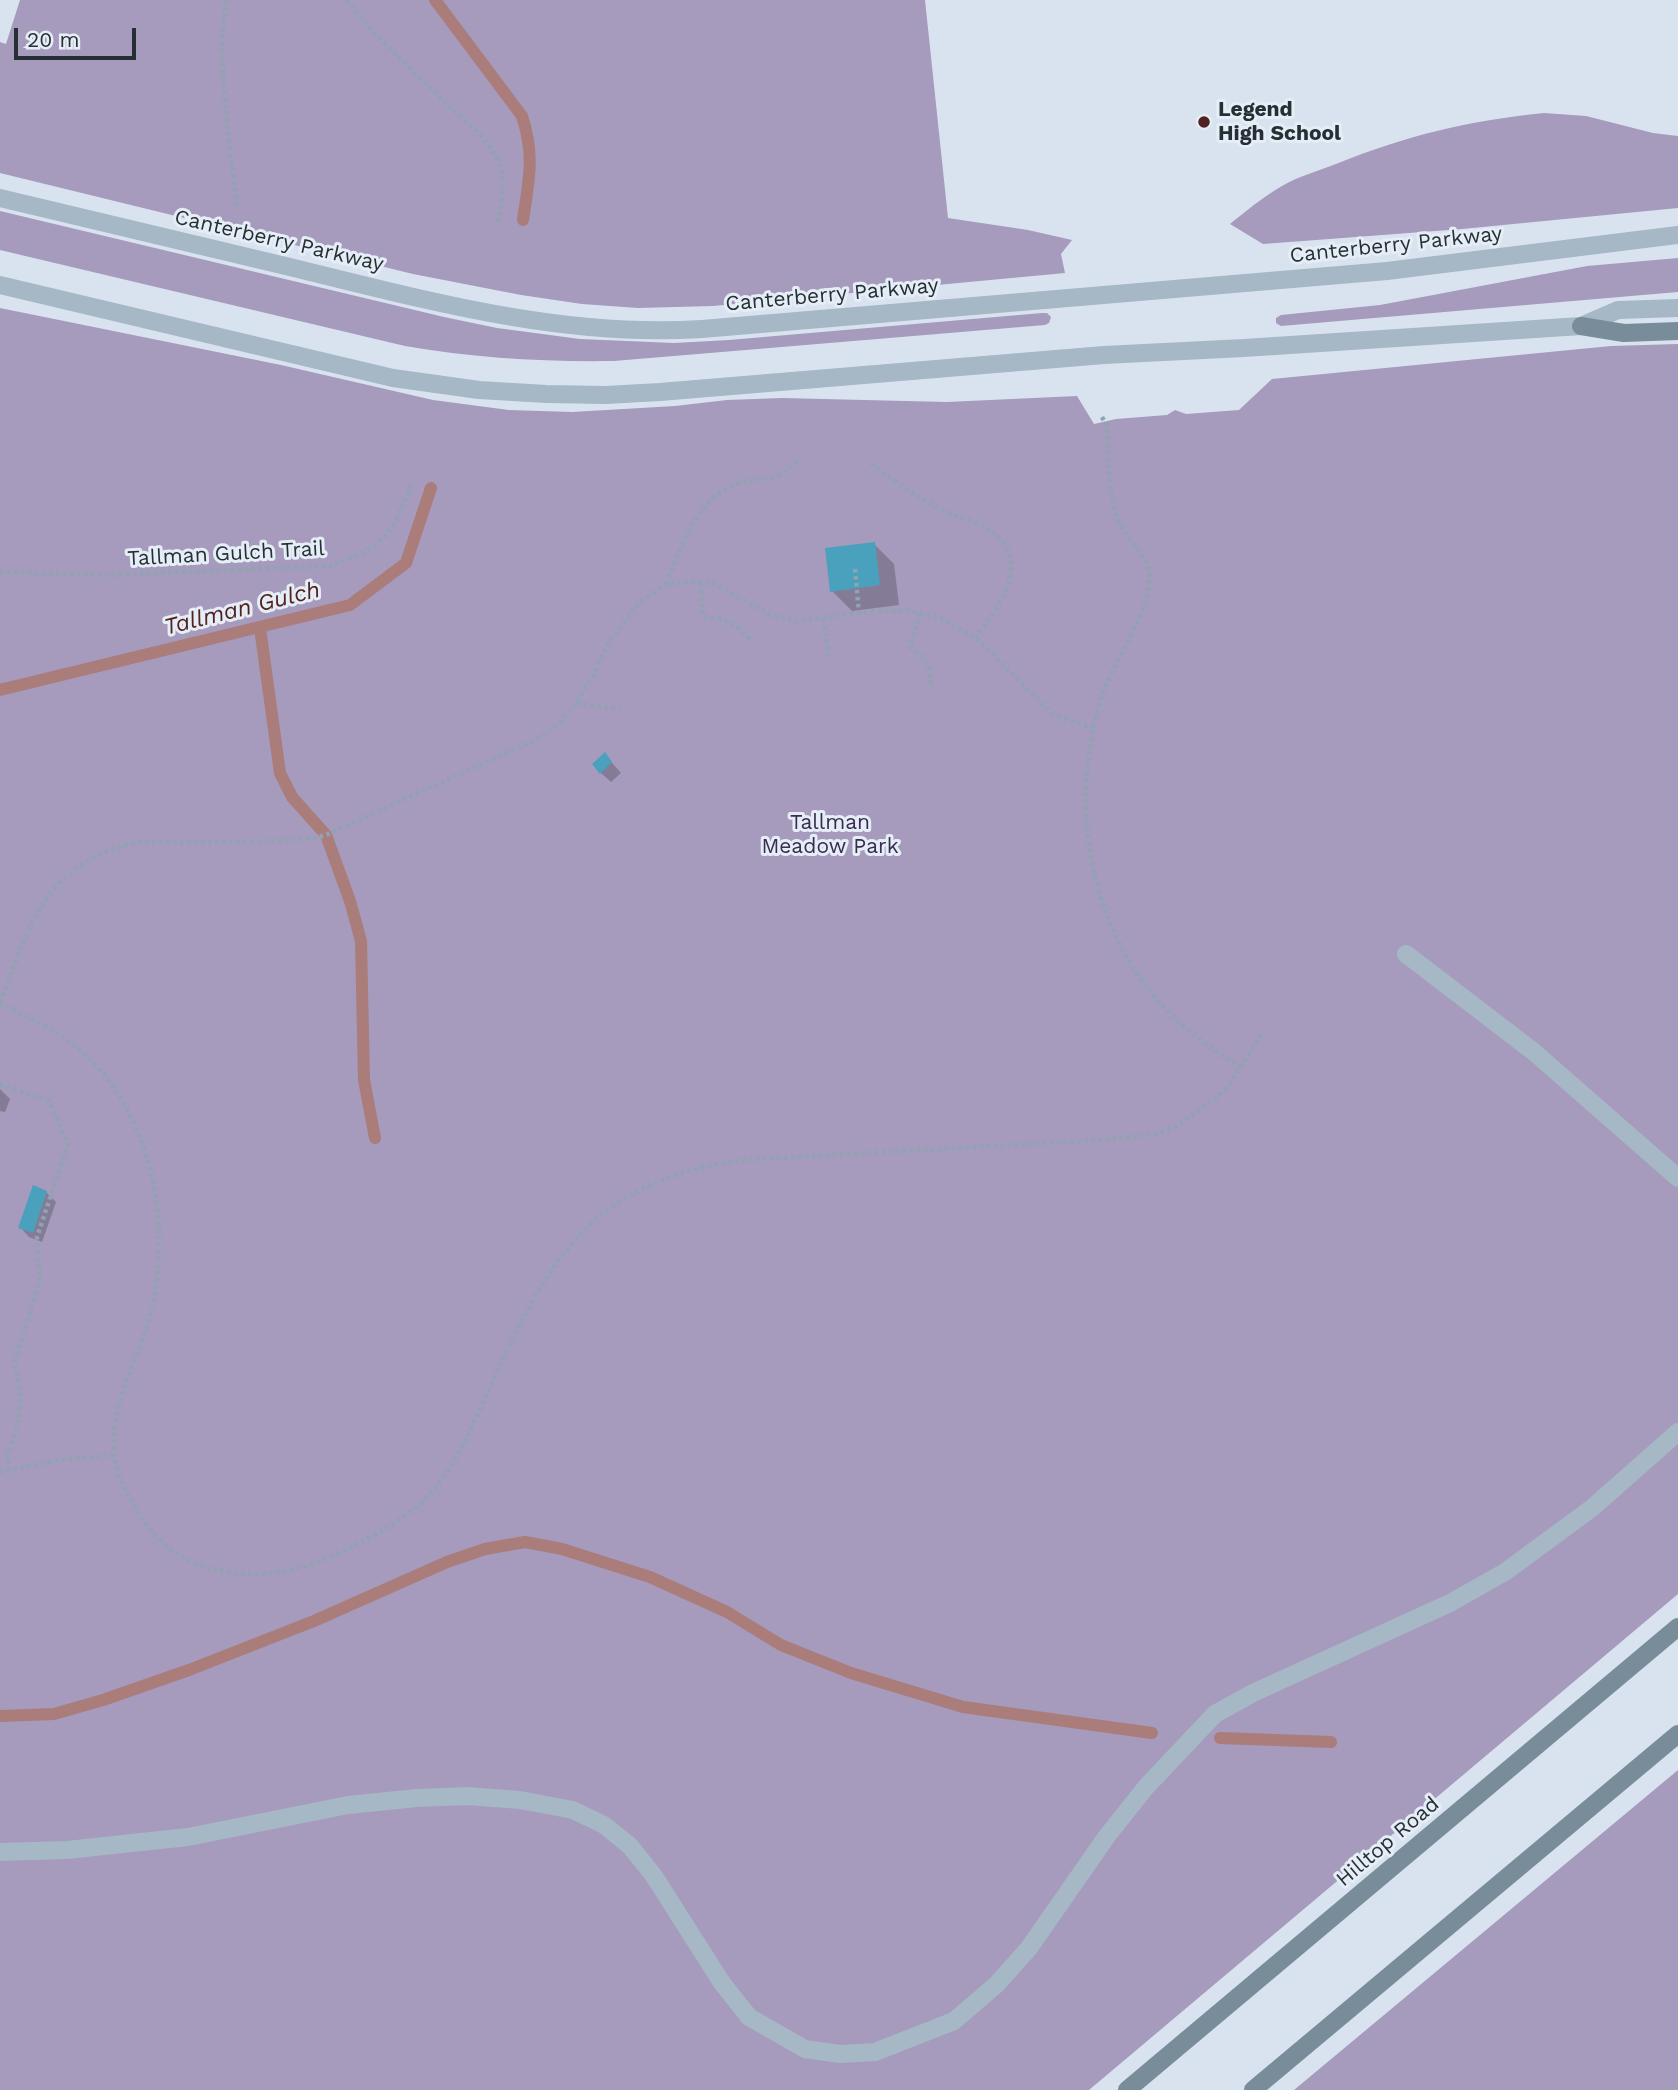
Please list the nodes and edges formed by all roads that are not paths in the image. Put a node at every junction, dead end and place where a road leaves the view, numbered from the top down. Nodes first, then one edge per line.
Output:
1 (0, 198) edge
2 (1678, 235) edge
3 (0, 285) edge
4 (1678, 308) edge
5 (1581, 326) junction
6 (1678, 331) edge
7 (1406, 954) dead end
8 (1678, 1178) edge
9 (1678, 1432) edge
10 (1678, 1627) edge
11 (1678, 1734) edge
12 (0, 1852) edge
13 (1127, 2090) edge
14 (1253, 2090) edge

1 - 2 street, Canterberry Parkway
3 - 5 street
4 - 5 street
5 - 6 main road
7 - 8 street
9 - 12 street
10 - 13 main road, Hilltop Road
11 - 14 main road

